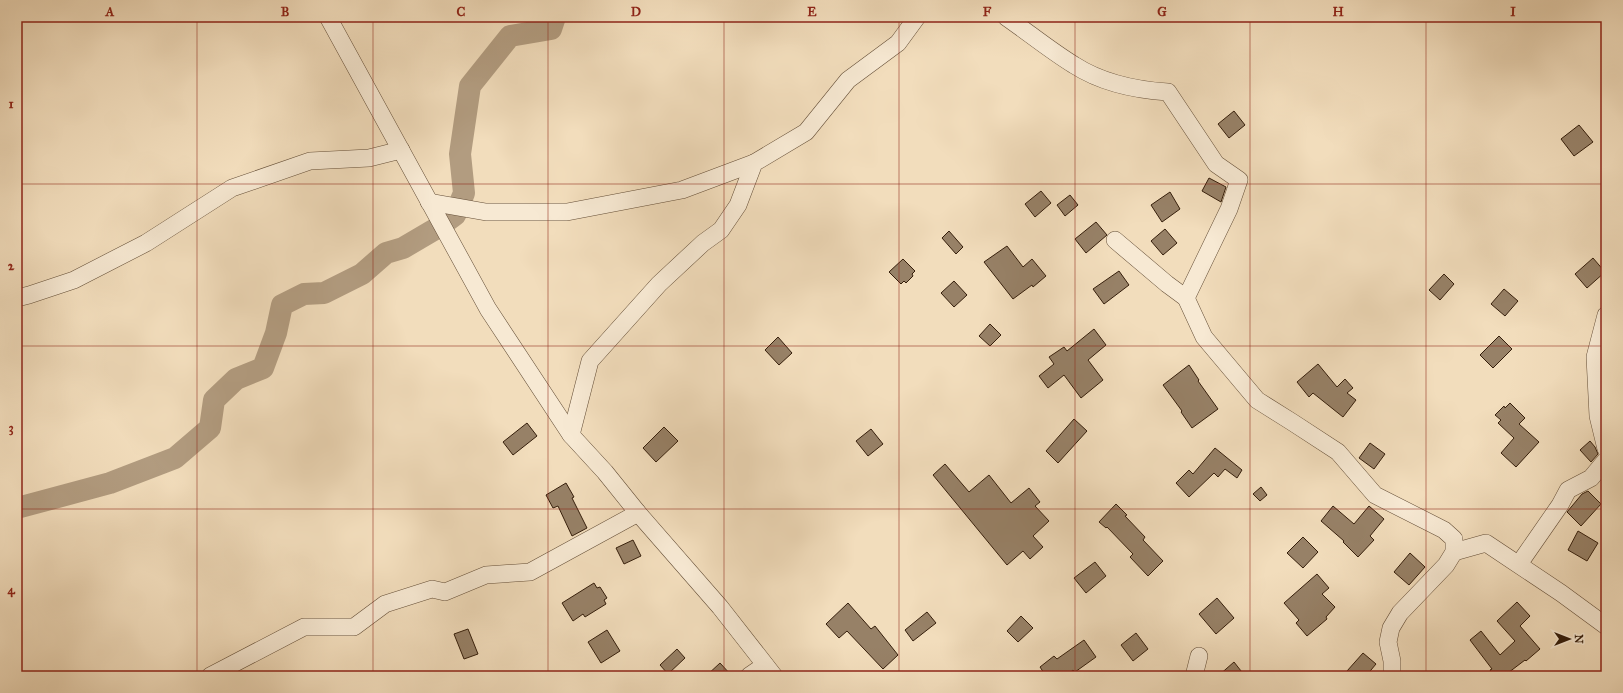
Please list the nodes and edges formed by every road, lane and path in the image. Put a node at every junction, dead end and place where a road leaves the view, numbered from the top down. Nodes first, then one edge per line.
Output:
1 (328, 17) edge
2 (917, 17) edge
3 (1006, 17) edge
4 (400, 150) junction
5 (754, 163) junction
6 (429, 202) junction
7 (1115, 240) dead end
8 (17, 298) edge
9 (1186, 298) junction
10 (1606, 315) edge
11 (571, 436) junction
12 (1606, 449) edge
13 (1606, 460) edge
14 (638, 513) junction
15 (1454, 552) junction
16 (1519, 564) junction
17 (1606, 626) edge
18 (1199, 656) dead end
19 (769, 670) edge
20 (210, 676) edge
21 (749, 676) edge
22 (1194, 676) edge
23 (1392, 676) edge

1 - 4 street
2 - 5 street
3 - 9 street
4 - 6 street
4 - 8 street
5 - 6 street
5 - 11 street
6 - 11 street
7 - 9 street
9 - 15 street
10 - 12 street
11 - 14 street
13 - 16 street
14 - 19 street
14 - 20 street
15 - 16 street
15 - 23 street
16 - 17 street
18 - 22 street
19 - 21 street

